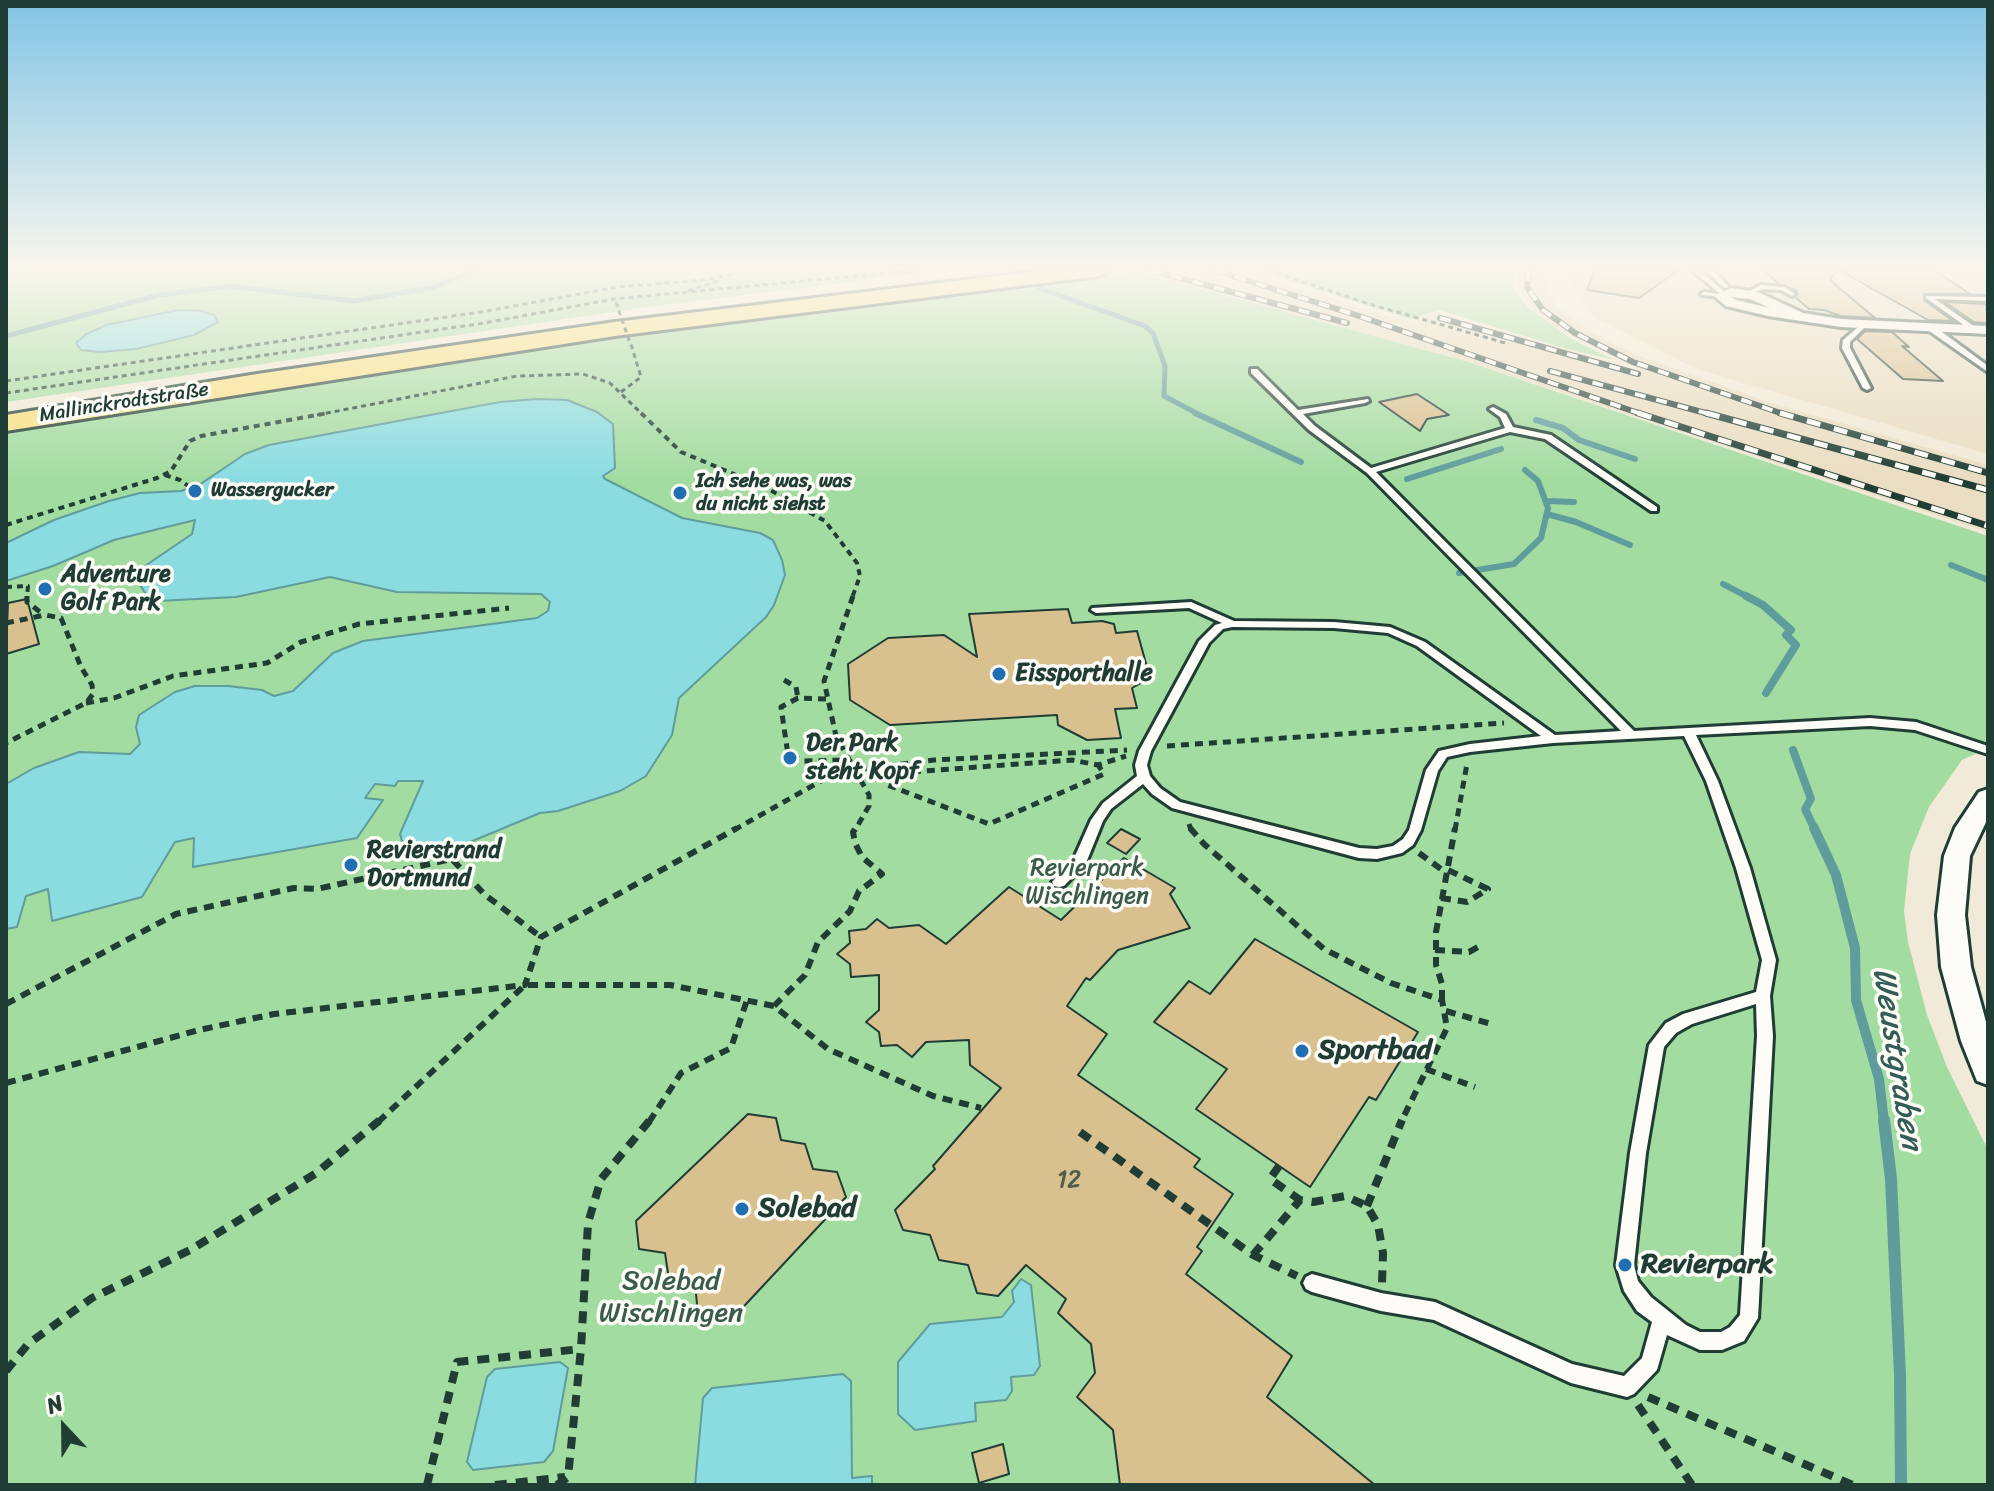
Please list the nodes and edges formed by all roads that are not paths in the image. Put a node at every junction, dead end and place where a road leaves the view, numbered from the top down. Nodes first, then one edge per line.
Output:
1 (466, 340) edge
2 (542, 340) edge
3 (1848, 340) edge
4 (1947, 340) edge
5 (1988, 370) edge
6 (1254, 371) dead end
7 (1867, 388) dead end
8 (1365, 401) dead end
9 (1493, 409) dead end
10 (6, 411) edge
11 (1296, 413) junction
12 (6, 423) edge
13 (1510, 429) junction
14 (1370, 471) junction
15 (1654, 509) dead end
16 (1096, 610) dead end
17 (1232, 624) junction
18 (1688, 731) junction
19 (1631, 735) junction
20 (1553, 739) junction
21 (1988, 750) edge
22 (1144, 777) junction
23 (1988, 798) edge
24 (1059, 882) dead end
25 (1763, 996) junction
26 (1988, 1071) edge
27 (1312, 1283) road end
28 (1662, 1319) junction

1 - 10 highway, Mallinckrodtstraße
2 - 12 highway, Mallinckrodtstraße
3 - 7 lane
4 - 5 lane
6 - 11 lane
8 - 11 lane
9 - 13 lane
11 - 14 lane
13 - 14 lane
13 - 15 lane
14 - 19 lane
16 - 17 lane
17 - 20 lane
17 - 22 lane
18 - 19 lane
18 - 21 lane
18 - 25 lane
19 - 20 lane
20 - 22 lane
22 - 24 lane
23 - 26 street
25 - 28 lane
25 - 28 lane
27 - 28 lane

